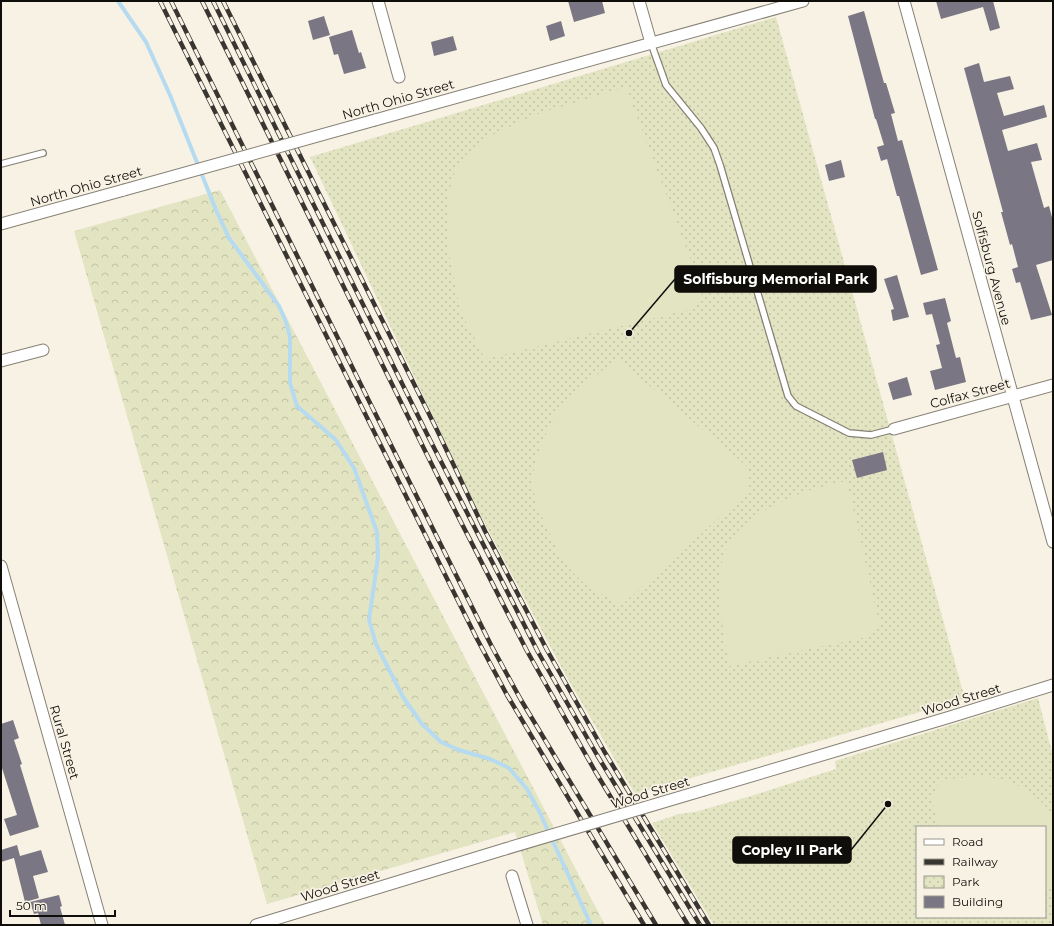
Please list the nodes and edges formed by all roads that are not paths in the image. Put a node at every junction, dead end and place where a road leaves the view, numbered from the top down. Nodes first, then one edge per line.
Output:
1 (378, 1) edge
2 (639, 1) edge
3 (803, 1) edge
4 (904, 1) edge
5 (651, 43) junction
6 (399, 77) dead end
7 (43, 153) dead end
8 (1, 164) edge
9 (1, 224) edge
10 (43, 350) dead end
11 (1, 361) edge
12 (1053, 385) edge
13 (1013, 396) junction
14 (894, 429) joint
15 (1053, 542) edge
16 (1, 566) edge
17 (1053, 684) edge
18 (512, 876) dead end
19 (102, 925) edge
20 (256, 925) edge
21 (527, 925) edge

1 - 6 street
2 - 5 street
3 - 5 street, North Ohio Street
4 - 13 street, Solfisburg Avenue
5 - 9 street, North Ohio Street, bridge
5 - 14 lane
7 - 8 lane
10 - 11 street
12 - 13 street, Colfax Street
13 - 14 street, Colfax Street
13 - 15 street, Solfisburg Avenue
16 - 19 street, Rural Street
17 - 20 street, Wood Street, bridge
18 - 21 street

